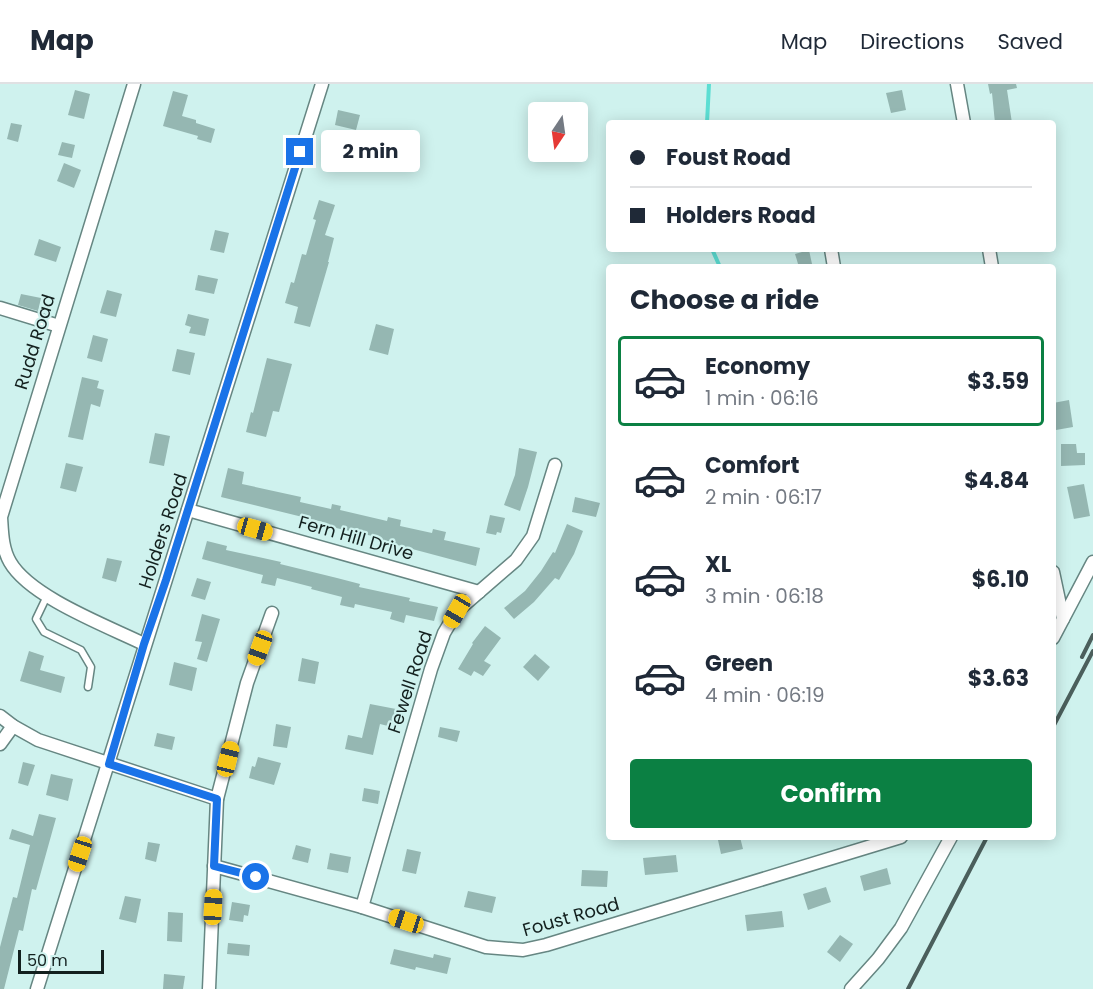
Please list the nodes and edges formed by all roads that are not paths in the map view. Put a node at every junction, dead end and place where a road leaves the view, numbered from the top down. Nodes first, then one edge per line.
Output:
1 (134, 84) edge
2 (322, 84) edge
3 (957, 84) edge
4 (963, 120) edge
5 (0, 308) edge
6 (59, 326) junction
7 (555, 465) dead end
8 (188, 510) junction
9 (1093, 562) edge
10 (1056, 586) edge
11 (479, 592) junction
12 (47, 595) junction
13 (272, 613) dead end
14 (1063, 619) junction
15 (1056, 632) edge
16 (144, 644) junction
17 (88, 687) dead end
18 (0, 716) edge
19 (13, 726) junction
20 (0, 744) edge
21 (109, 764) junction
22 (217, 799) junction
23 (891, 840) edge
24 (949, 840) edge
25 (214, 866) junction
26 (362, 907) junction
27 (37, 989) edge
28 (209, 989) edge
29 (851, 989) edge

1 - 6 street, Rudd Road
2 - 8 street, Holders Road
3 - 4 street
5 - 6 street
6 - 12 street, Rudd Road
7 - 11 street, Fewell Road
8 - 11 street, Fern Hill Drive
8 - 16 street, Holders Road
9 - 14 street
10 - 14 street
11 - 26 street, Fewell Road
12 - 16 street, Rudd Road
12 - 17 lane
13 - 22 street
14 - 15 street
16 - 21 street, Holders Road
18 - 19 street
19 - 20 street
19 - 21 street
21 - 22 street
21 - 27 street, Holders Road
22 - 25 street
23 - 26 street, Foust Road
24 - 29 street
25 - 26 street, Foust Road
25 - 28 street

